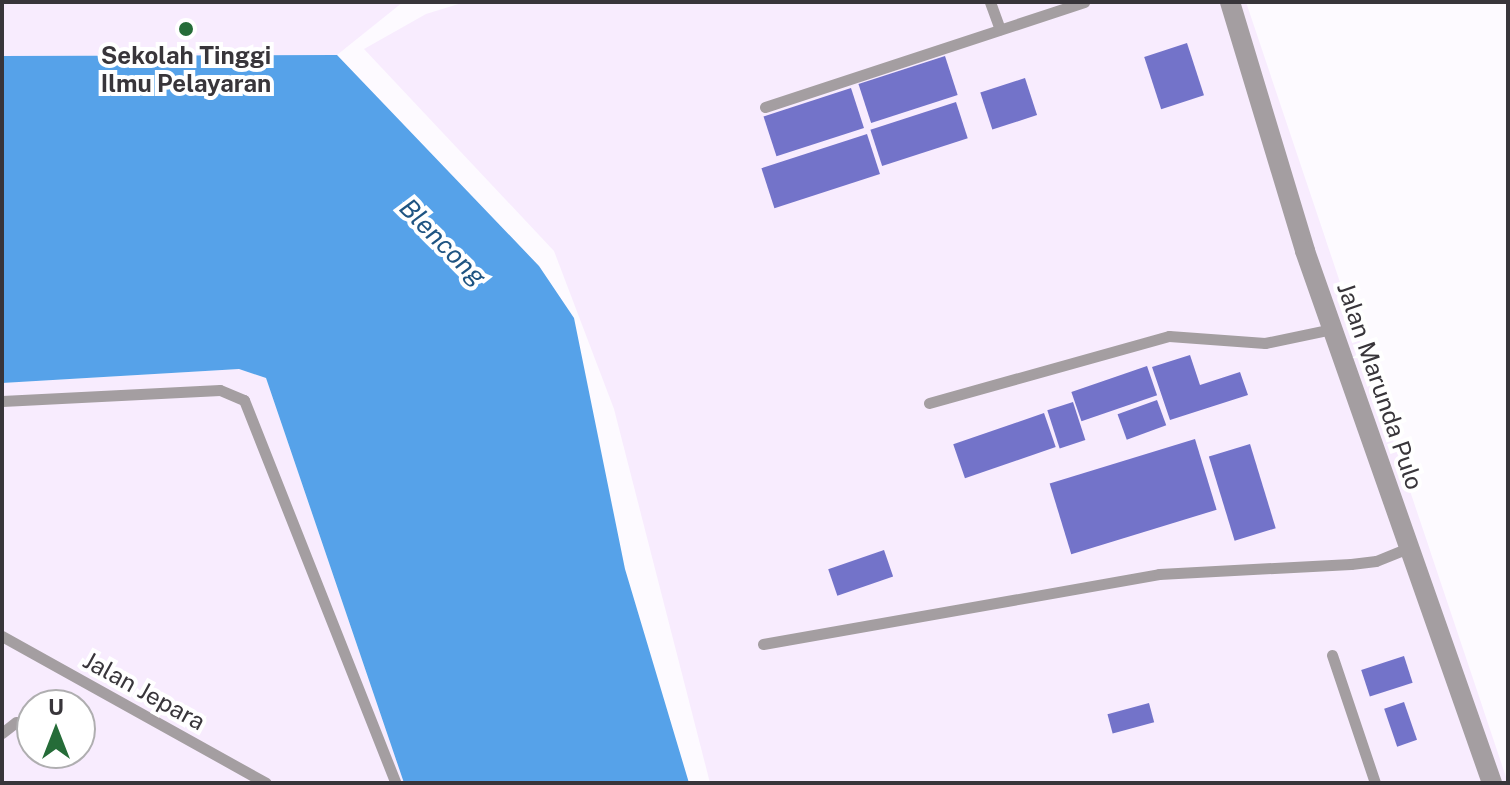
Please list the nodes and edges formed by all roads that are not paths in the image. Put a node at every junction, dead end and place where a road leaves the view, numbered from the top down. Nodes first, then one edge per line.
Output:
1 (990, 2) edge
2 (1084, 2) edge
3 (1230, 2) edge
4 (1000, 29) junction
5 (765, 107) dead end
6 (1332, 329) junction
7 (2, 401) edge
8 (929, 403) dead end
9 (1409, 548) junction
10 (2, 636) edge
11 (763, 644) dead end
12 (1332, 655) dead end
13 (16, 722) dead end
14 (2, 733) edge
15 (266, 783) edge
16 (396, 783) edge
17 (1375, 783) edge
18 (1492, 783) edge

1 - 4 lane
2 - 4 lane
3 - 6 street, Jalan Marunda Pulo
4 - 5 lane
6 - 8 lane
6 - 9 street, Jalan Marunda Pulo
7 - 16 lane
9 - 11 lane
9 - 18 street, Jalan Marunda Pulo
10 - 15 lane, Jalan Jepara
12 - 17 lane
13 - 14 lane

